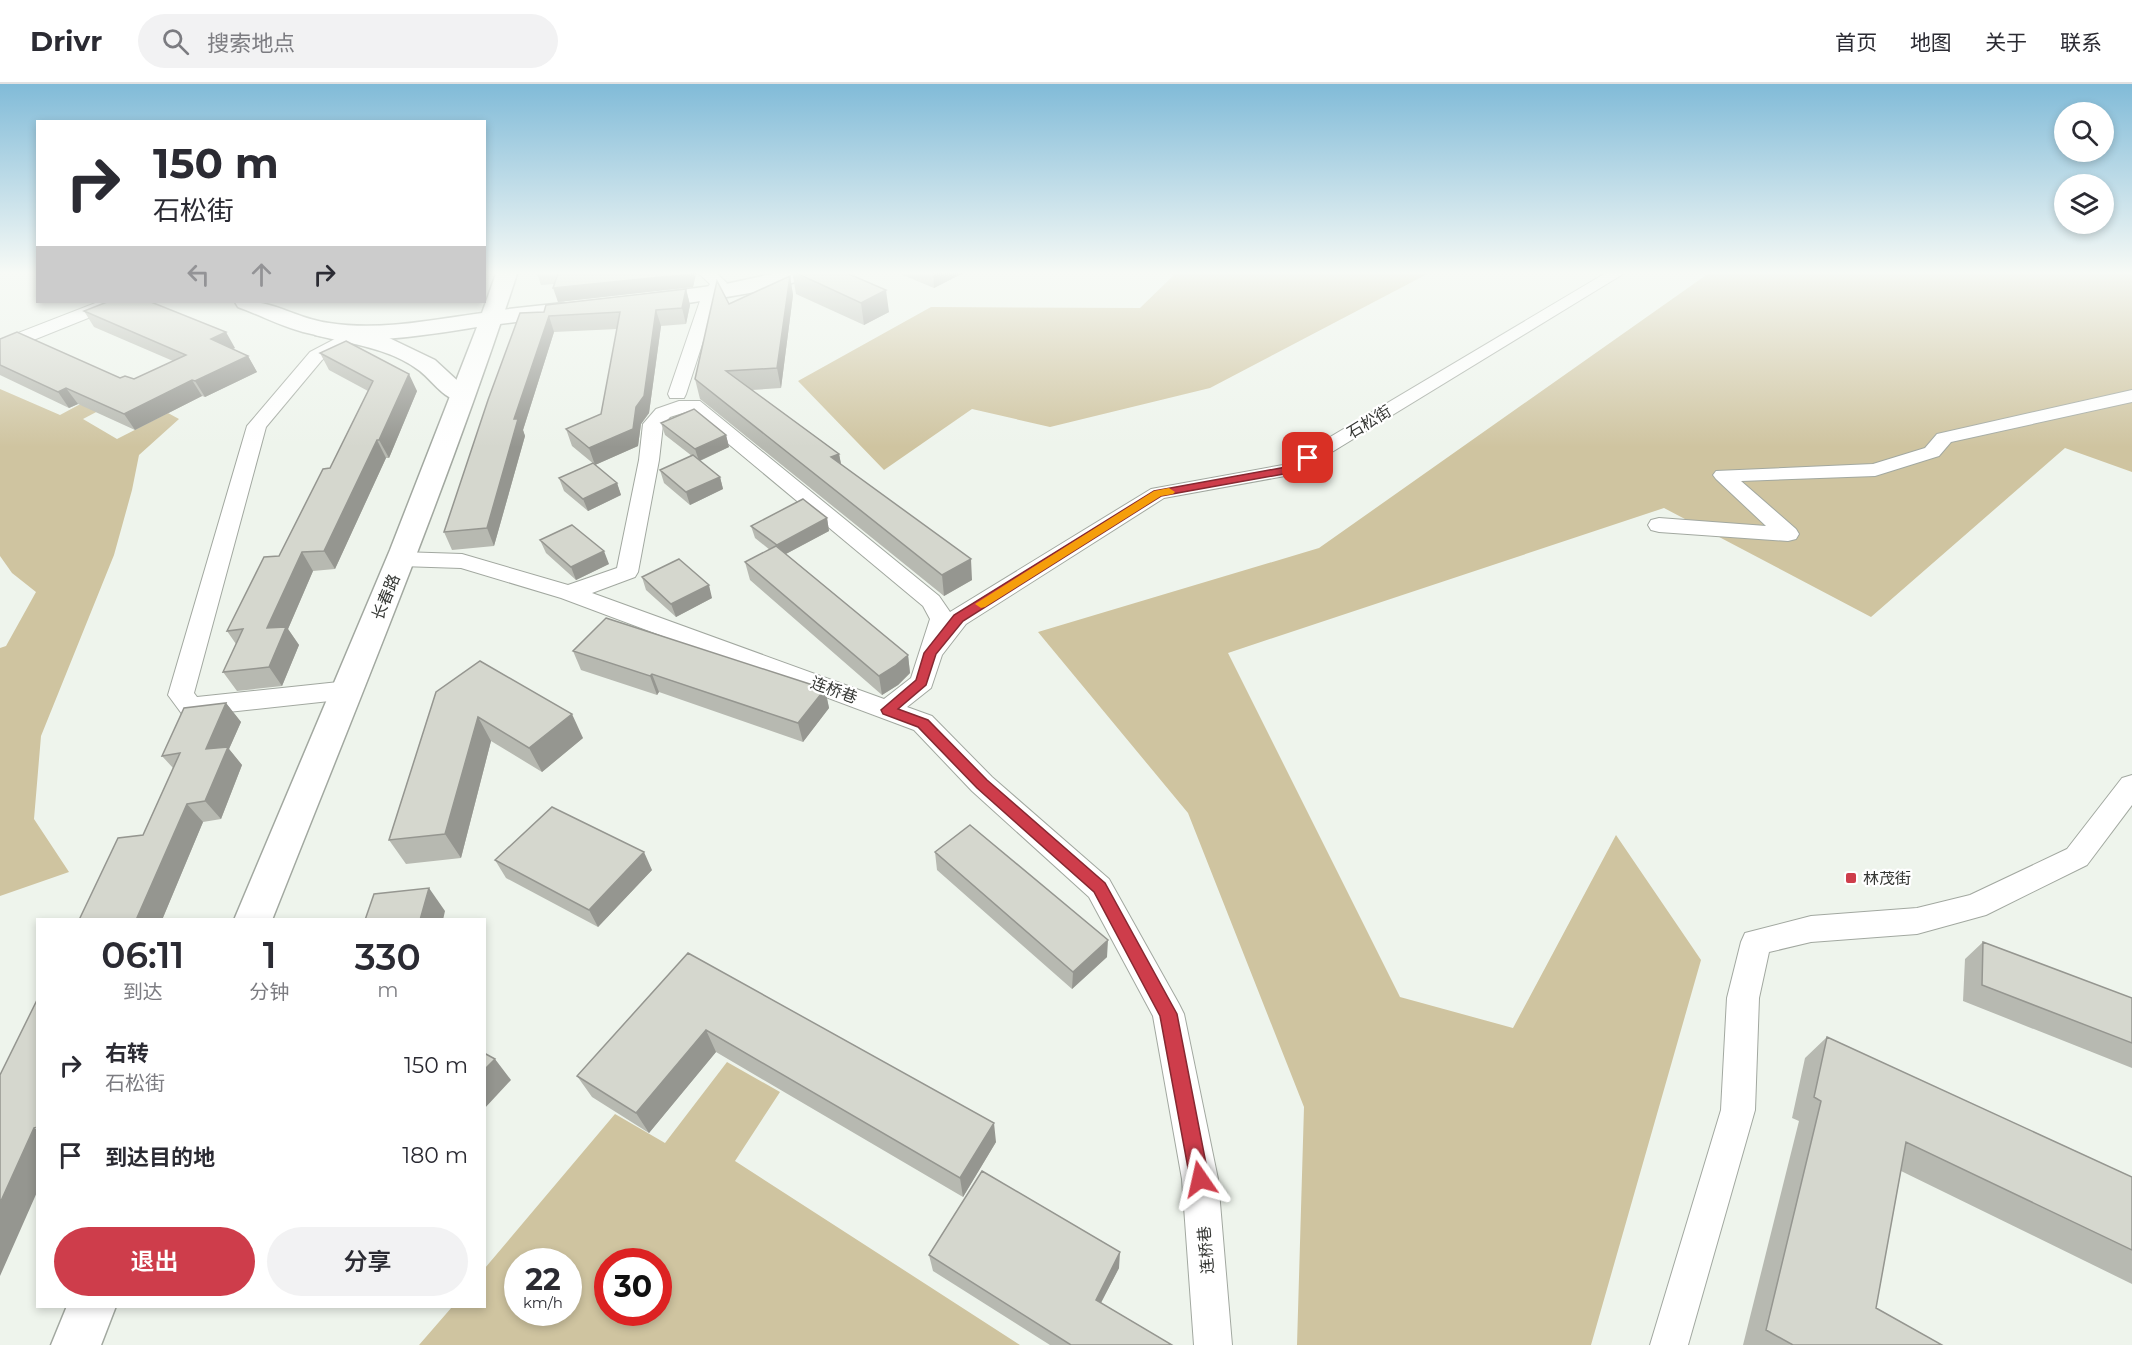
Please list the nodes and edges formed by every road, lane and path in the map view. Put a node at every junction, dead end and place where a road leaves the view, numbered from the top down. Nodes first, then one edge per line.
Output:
1 (43, 330) edge
2 (322, 330) edge
3 (335, 330) edge
4 (392, 330) edge
5 (486, 330) edge
6 (697, 330) edge
7 (1522, 330) edge
8 (350, 336) junction
9 (0, 345) edge
10 (677, 394) dead end
11 (461, 395) junction
12 (2132, 396) edge
13 (1659, 525) dead end
14 (401, 560) junction
15 (569, 593) junction
16 (930, 653) junction
17 (348, 690) junction
18 (887, 710) junction
19 (2130, 792) edge
20 (254, 918) edge
21 (91, 1308) edge
22 (76, 1345) edge
23 (1213, 1345) edge
24 (1669, 1345) edge

1 - 9 street
2 - 8 main road
3 - 4 main road
5 - 11 main road, 长春路
6 - 10 street
7 - 16 street, 石松街
8 - 11 main road
8 - 17 street
11 - 14 main road, 长春路
12 - 13 street
14 - 15 street, 连桥巷
14 - 17 main road, 长春路
15 - 16 street
15 - 18 street, 连桥巷
16 - 18 street, 石松街
17 - 20 main road, 长春路
18 - 23 street, 连桥巷
19 - 24 street
21 - 22 main road

